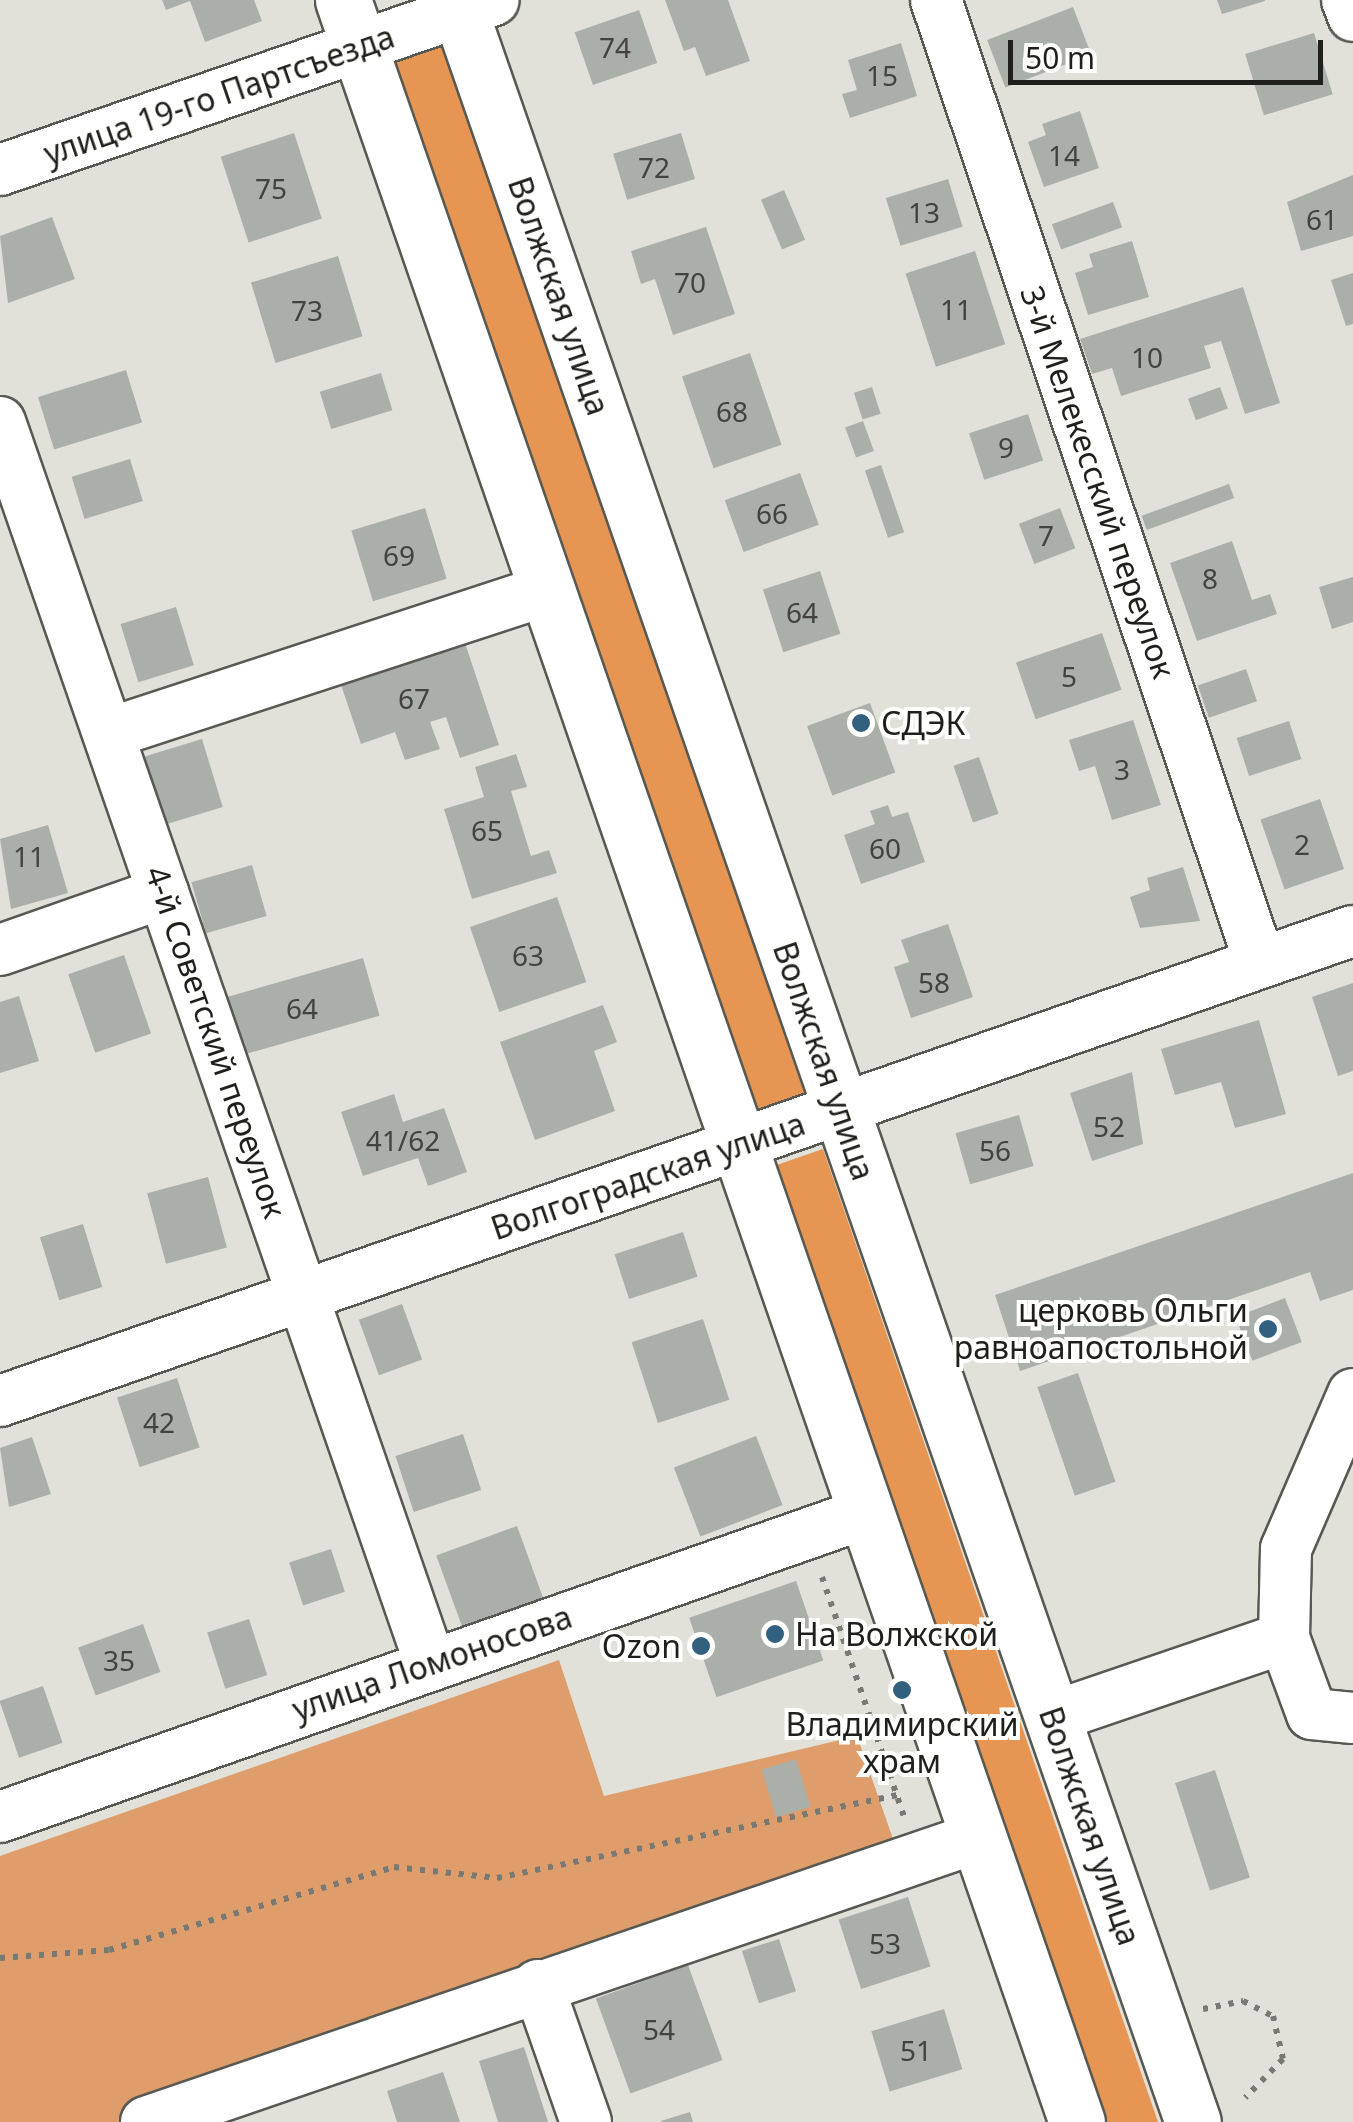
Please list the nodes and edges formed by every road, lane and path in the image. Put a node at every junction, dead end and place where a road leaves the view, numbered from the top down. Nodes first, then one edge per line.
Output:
1 (936, 0) edge
2 (1347, 0) edge
3 (470, 4) edge
4 (1353, 16) edge
5 (352, 24) edge
6 (0, 170) edge
7 (0, 422) edge
8 (21, 556) edge
9 (548, 590) junction
10 (110, 733) junction
11 (163, 893) junction
12 (1353, 931) edge
13 (0, 950) edge
14 (1260, 964) junction
15 (841, 1109) junction
16 (739, 1144) junction
17 (304, 1296) junction
18 (1353, 1394) edge
19 (0, 1401) edge
20 (866, 1513) junction
21 (808, 1534) junction
22 (1284, 1638) junction
23 (430, 1663) junction
24 (1052, 1716) junction
25 (1353, 1718) edge
26 (897, 1795) junction
27 (0, 1817) edge
28 (978, 1837) junction
29 (918, 1857) junction
30 (0, 1958) edge
31 (538, 1986) junction
32 (1200, 2010) dead end
33 (1245, 2098) dead end
34 (146, 2122) edge
35 (586, 2122) edge
36 (1077, 2122) edge
37 (1193, 2122) edge

1 - 14 street, 3-й Мелекесский переулок
2 - 4 street
3 - 5 street, улица 19-го Партсъезда
3 - 15 main road, Волжская улица
5 - 6 street, улица 19-го Партсъезда
5 - 9 main road
7 - 8 street, 4-й Советский переулок
8 - 10 street, 4-й Советский переулок
9 - 10 street
9 - 16 main road
10 - 11 street, 4-й Советский переулок
11 - 13 street
11 - 17 street, 4-й Советский переулок
12 - 14 street, Волгоградская улица
14 - 15 street, Волгоградская улица
15 - 16 street, Волгоградская улица
15 - 24 main road, Волжская улица
16 - 17 street, Волгоградская улица
16 - 20 main road
17 - 19 street, Волгоградская улица
17 - 23 street, 4-й Советский переулок
18 - 22 street
20 - 21 street, улица Ломоносова
20 - 28 main road
21 - 23 street, улица Ломоносова
21 - 26 path
22 - 24 street
22 - 25 street
23 - 27 street, улица Ломоносова
24 - 37 main road, Волжская улица
26 - 29 path
26 - 30 path
28 - 29 street
28 - 36 main road
29 - 31 street
31 - 34 street
31 - 35 street
32 - 33 path

